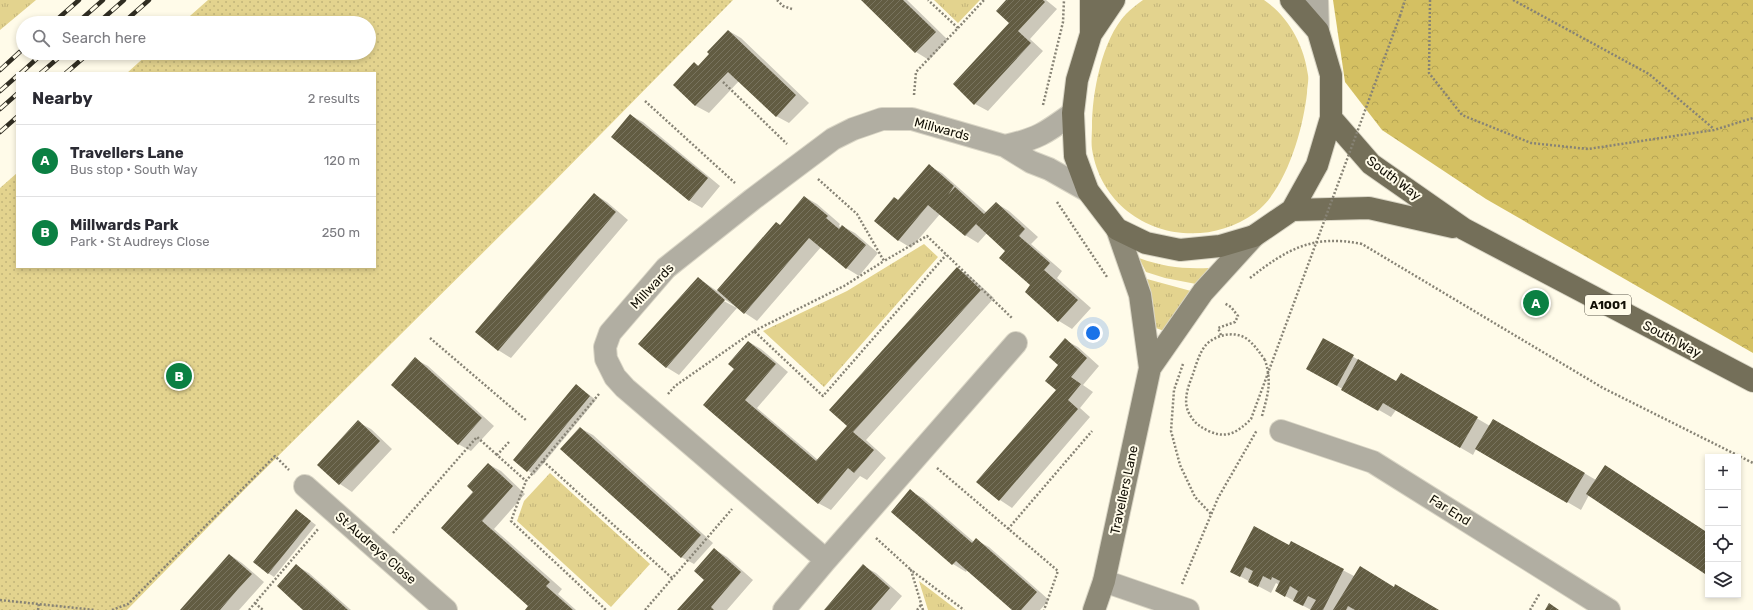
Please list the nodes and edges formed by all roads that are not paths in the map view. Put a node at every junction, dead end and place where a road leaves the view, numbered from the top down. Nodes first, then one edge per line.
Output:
1 (1091, 0) edge
2 (1114, 0) edge
3 (1290, 0) edge
4 (1317, 0) edge
5 (1318, 31) junction
6 (1091, 34) junction
7 (1073, 113) junction
8 (1331, 118) junction
9 (1005, 146) junction
10 (1088, 191) junction
11 (1292, 210) junction
12 (1117, 229) junction
13 (1464, 230) junction
14 (1254, 236) junction
15 (1016, 343) road end
16 (1150, 368) junction
17 (1753, 381) edge
18 (1281, 431) dead end
19 (305, 486) road end
20 (826, 560) junction
21 (1104, 581) junction
22 (1180, 607) edge
23 (446, 610) edge
24 (784, 610) edge
25 (1094, 610) edge
26 (1609, 610) edge

1 - 6 main road
2 - 6 main road
3 - 5 main road
4 - 5 street
5 - 8 main road
6 - 7 main road
7 - 9 street, Millwards
7 - 10 main road
8 - 11 main road
8 - 13 main road, South Way / A1001
9 - 10 street, Millwards
9 - 20 street, Millwards
10 - 12 main road
11 - 13 main road, South Way / A1001
11 - 14 main road
12 - 14 main road
12 - 16 street, Travellers Lane
13 - 17 main road, South Way / A1001
14 - 16 street, Travellers Lane
15 - 20 street
16 - 21 street, Travellers Lane
18 - 26 street, Far End
19 - 23 street, St Audreys Close
20 - 24 street
21 - 22 street
21 - 25 street, Travellers Lane

